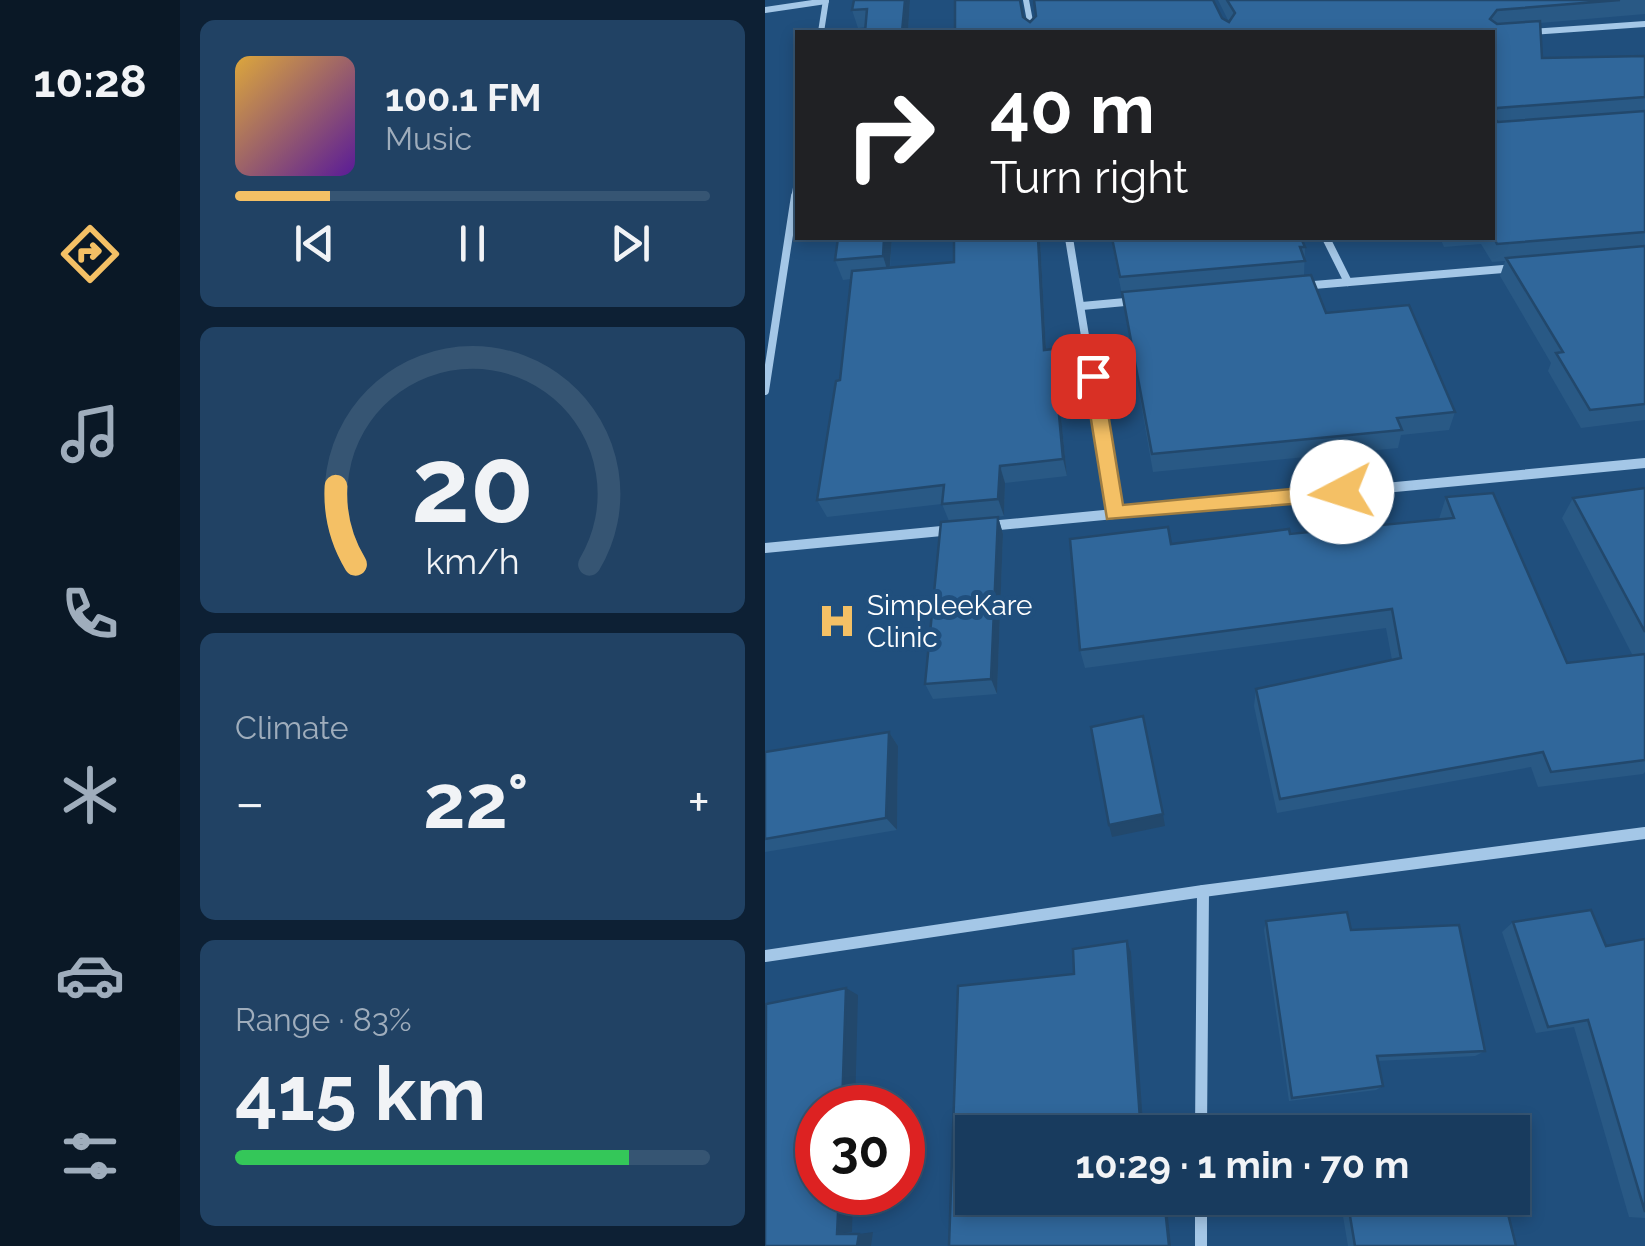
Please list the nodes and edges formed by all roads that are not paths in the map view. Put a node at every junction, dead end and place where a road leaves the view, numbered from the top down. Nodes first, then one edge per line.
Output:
1 (826, 0) edge
2 (1026, 0) edge
3 (765, 10) edge
4 (1645, 24) edge
5 (821, 30) edge
6 (1032, 30) edge
7 (1531, 32) edge
8 (795, 195) edge
9 (1069, 240) edge
10 (1327, 240) edge
11 (1526, 267) edge
12 (1348, 282) junction
13 (1291, 288) edge
14 (1139, 301) edge
15 (1082, 306) junction
16 (765, 391) edge
17 (1645, 462) edge
18 (1115, 514) junction
19 (979, 527) edge
20 (959, 529) edge
21 (765, 548) edge
22 (1645, 834) edge
23 (1203, 891) junction
24 (765, 956) edge
25 (1201, 1115) edge
26 (1201, 1215) edge
27 (1201, 1246) edge

1 - 3 street
1 - 5 street
2 - 6 street
4 - 7 street
8 - 16 street
9 - 15 street
10 - 12 street
11 - 12 street
12 - 13 street
14 - 15 street
15 - 18 street
17 - 18 street
18 - 19 street
20 - 21 street
22 - 23 street
23 - 24 street
23 - 25 street
26 - 27 street

